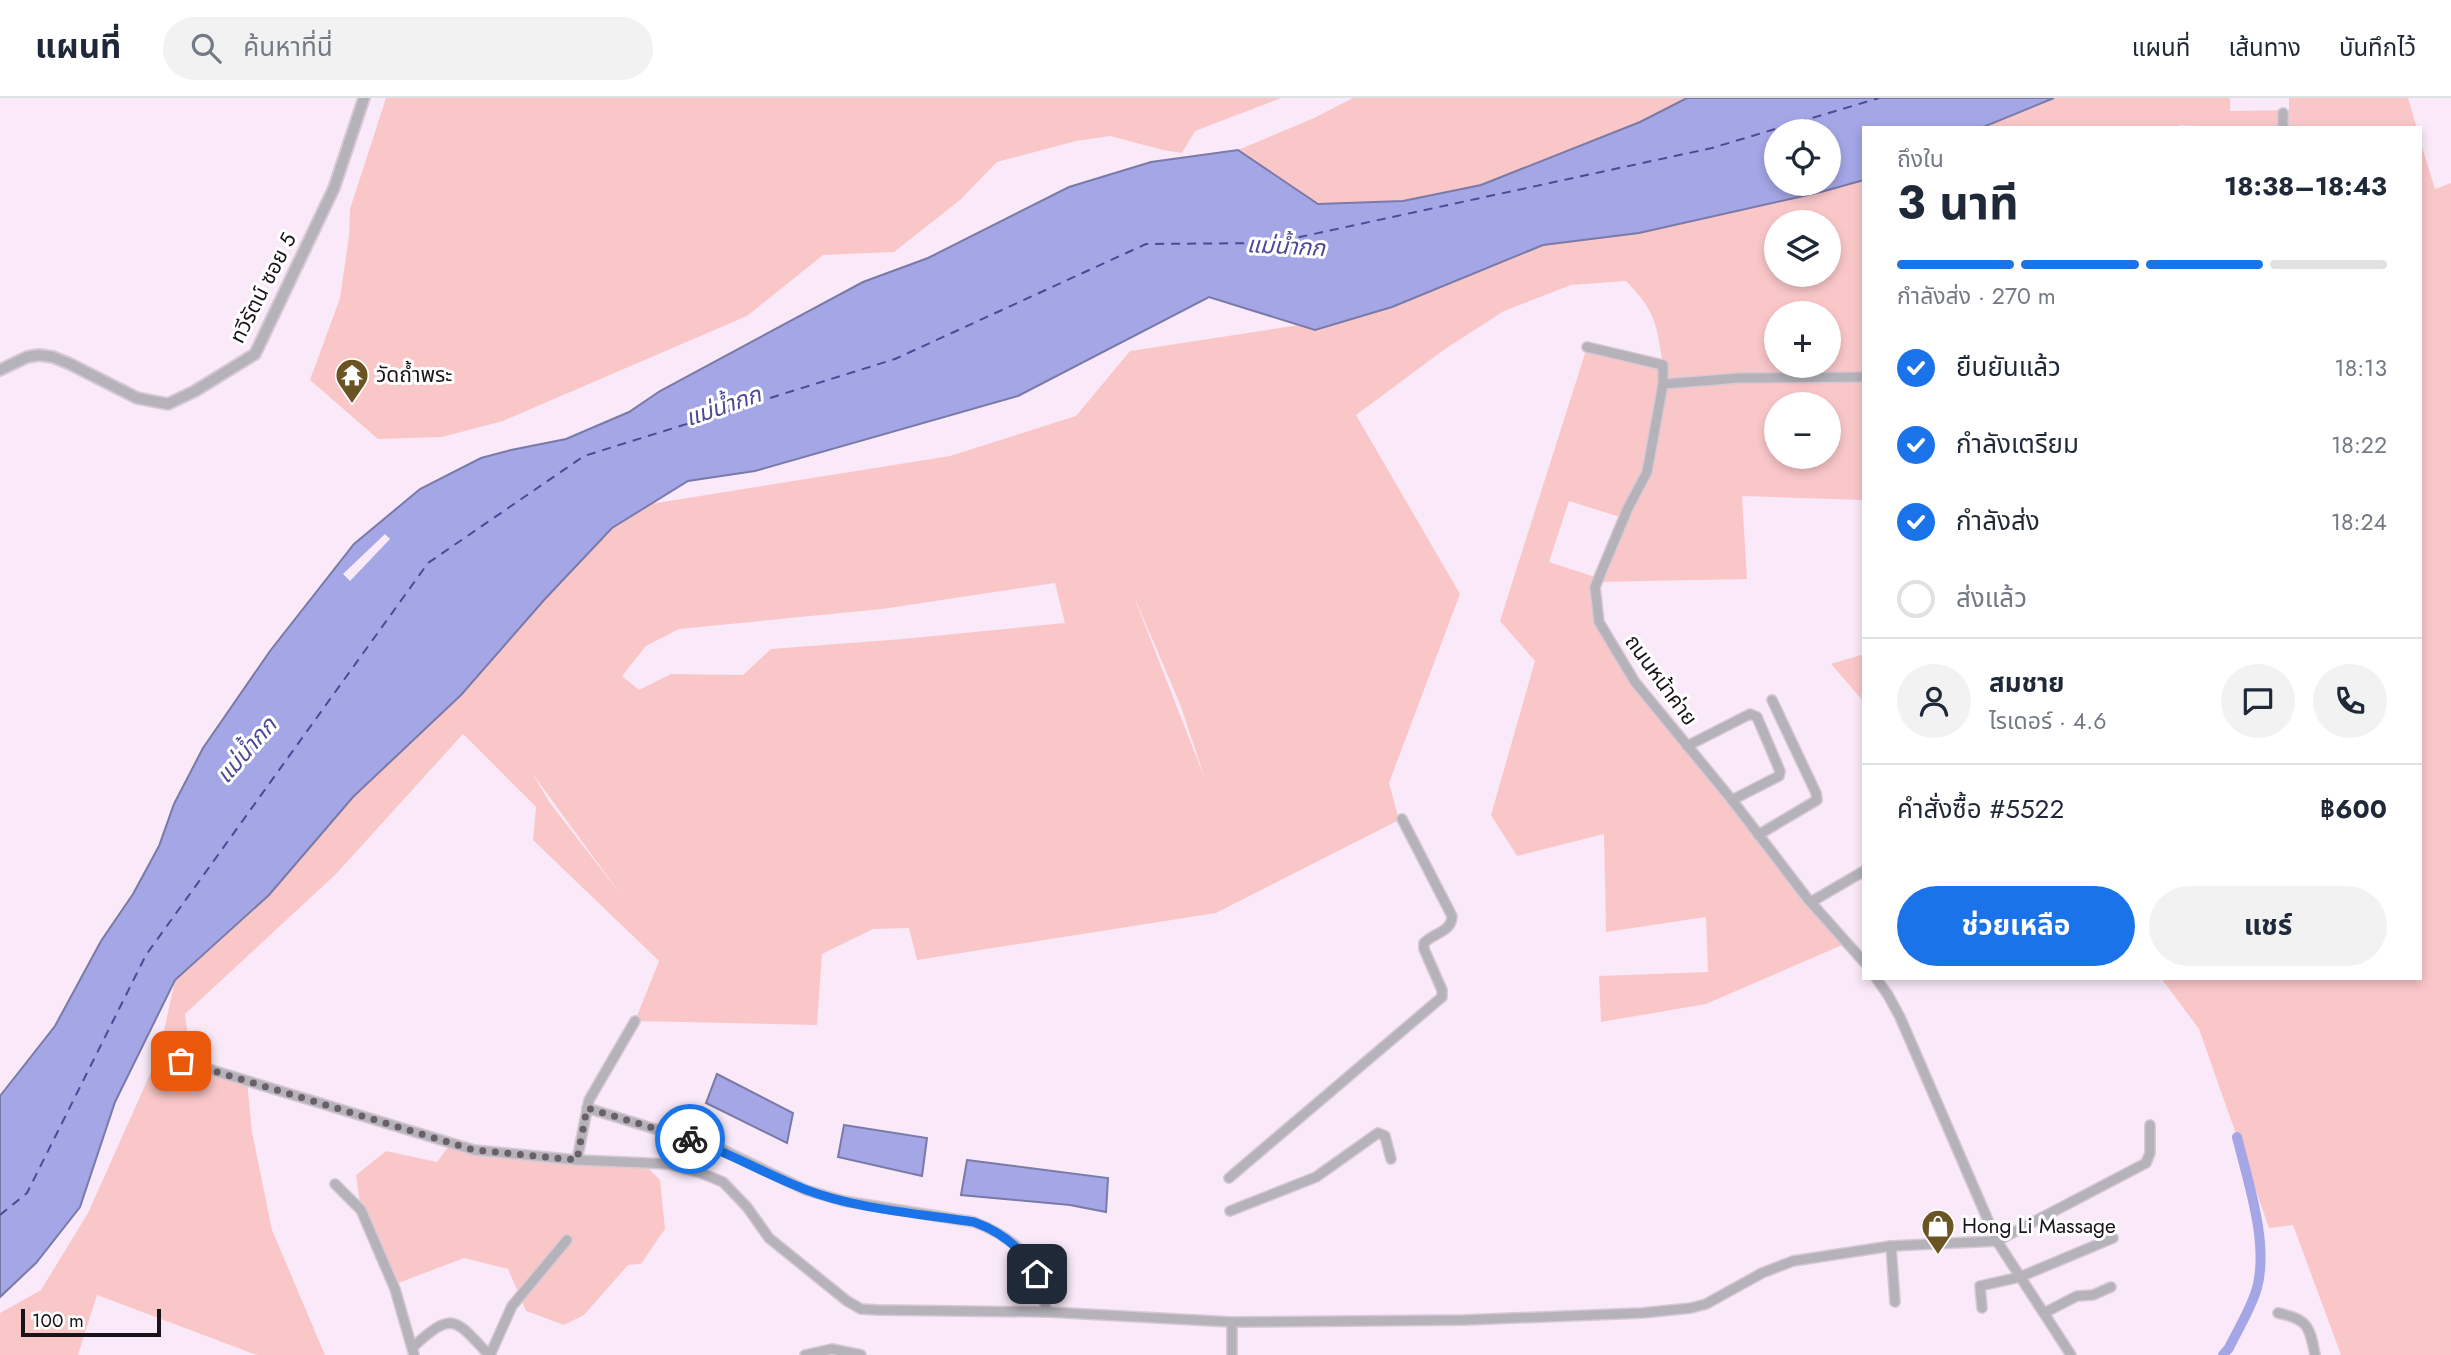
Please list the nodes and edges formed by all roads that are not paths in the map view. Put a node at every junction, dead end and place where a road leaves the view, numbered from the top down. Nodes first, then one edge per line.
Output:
1 (364, 98) edge
2 (2283, 113) dead end
3 (2283, 126) edge
4 (1587, 346) dead end
5 (0, 370) edge
6 (1862, 377) edge
7 (1663, 384) junction
8 (1772, 700) dead end
9 (1687, 746) junction
10 (1732, 800) junction
11 (1402, 819) dead end
12 (1758, 835) junction
13 (1862, 872) edge
14 (1811, 902) junction
15 (1862, 960) edge
16 (1878, 980) edge
17 (635, 1021) dead end
18 (159, 1054) dead end
19 (587, 1108) junction
20 (2150, 1125) dead end
21 (1391, 1159) dead end
22 (577, 1160) junction
23 (1229, 1178) dead end
24 (335, 1184) dead end
25 (1230, 1211) dead end
26 (2113, 1238) dead end
27 (566, 1240) dead end
28 (1997, 1241) junction
29 (1891, 1246) junction
30 (2020, 1277) junction
31 (2111, 1287) dead end
32 (1895, 1302) dead end
33 (1982, 1308) dead end
34 (1048, 1312) junction
35 (2044, 1312) junction
36 (2278, 1313) dead end
37 (1232, 1322) junction
38 (413, 1351) edge
39 (489, 1355) edge
40 (805, 1355) edge
41 (861, 1355) edge
42 (1232, 1355) edge
43 (2071, 1355) edge
44 (2315, 1355) edge

1 - 5 street, ทวีรัตน์ ซอย 5
2 - 3 street
4 - 7 street
6 - 7 street
7 - 9 street, ถนนหน้าค่าย
8 - 12 street
9 - 10 street, ถนนหน้าค่าย
9 - 10 street
10 - 12 street, ถนนหน้าค่าย
11 - 23 street
12 - 14 street, ถนนหน้าค่าย
13 - 14 street
14 - 15 street, ถนนหน้าค่าย
16 - 28 street
17 - 19 street
18 - 22 street
19 - 22 street
19 - 34 street
20 - 28 street
21 - 25 street
22 - 34 street
24 - 38 street
26 - 30 street
27 - 39 street
28 - 29 street
28 - 30 street
29 - 32 street
29 - 37 street
30 - 33 street
30 - 35 street
31 - 35 street
34 - 37 street
35 - 43 street
36 - 44 street
37 - 42 street
38 - 39 street
40 - 41 street

